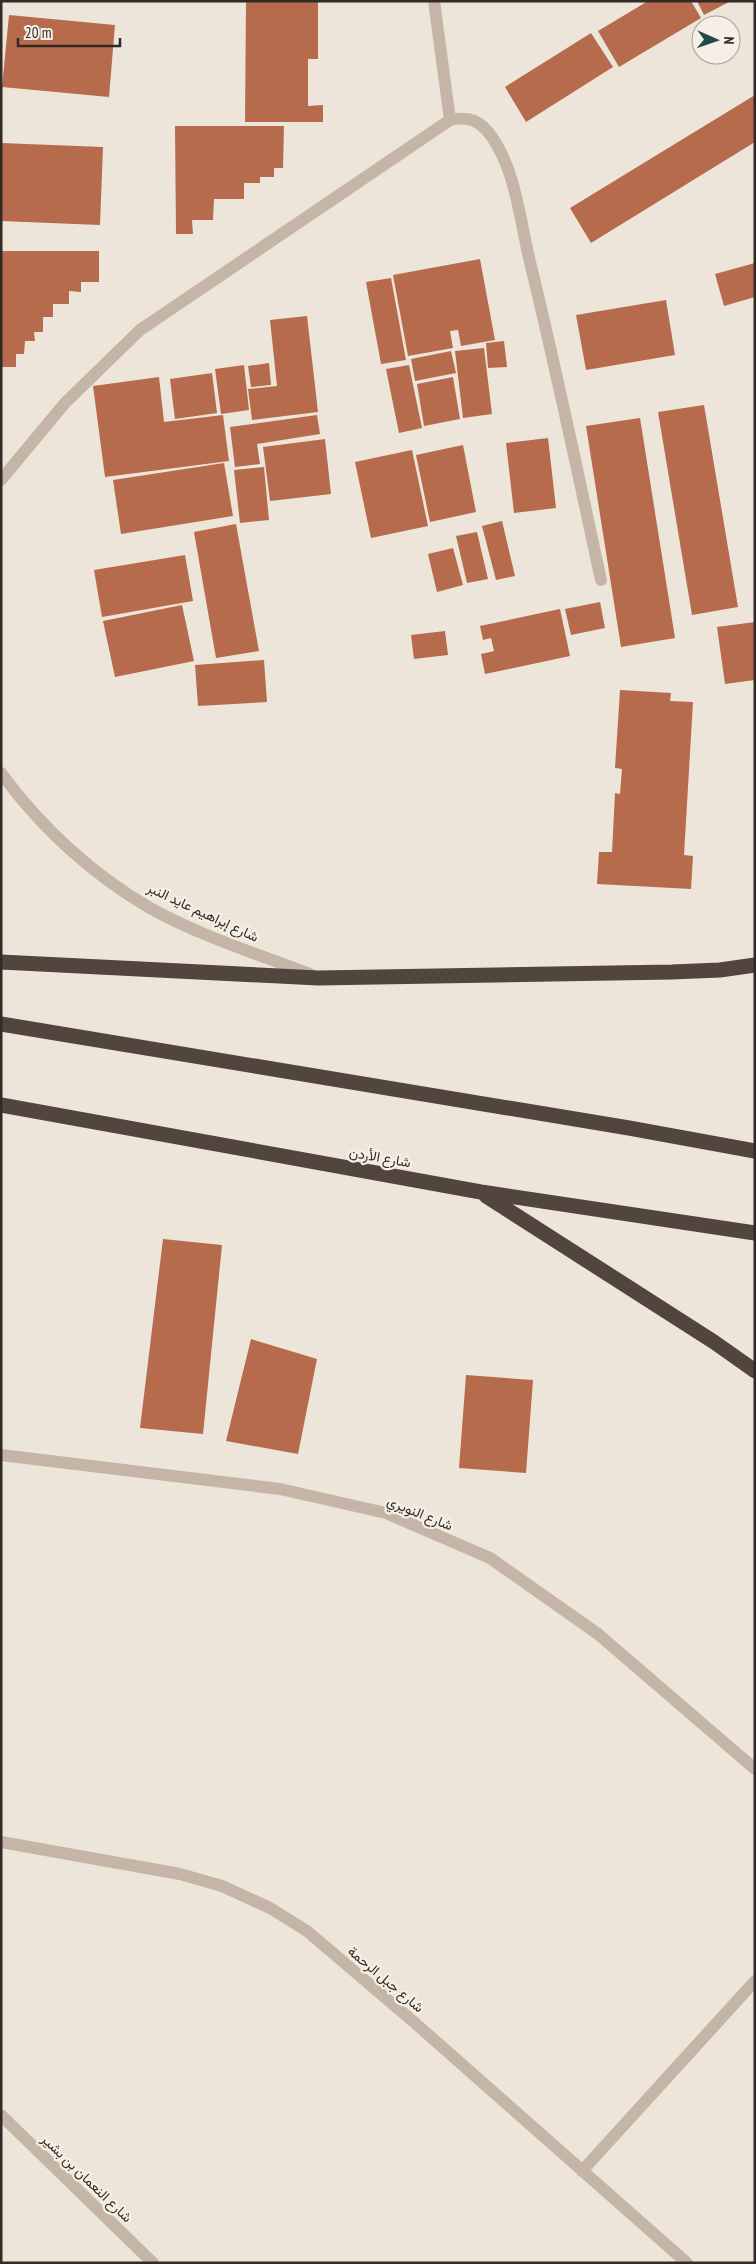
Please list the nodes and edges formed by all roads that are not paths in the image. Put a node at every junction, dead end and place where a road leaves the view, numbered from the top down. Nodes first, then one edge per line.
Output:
1 (434, 1) edge
2 (450, 120) junction
3 (1, 480) edge
4 (601, 580) dead end
5 (1, 773) edge
6 (1, 962) edge
7 (755, 965) edge
8 (318, 978) junction
9 (1, 1024) edge
10 (1, 1105) edge
11 (755, 1151) edge
12 (481, 1192) junction
13 (755, 1233) edge
14 (755, 1371) edge
15 (1, 1455) edge
16 (755, 1769) edge
17 (1, 1842) edge
18 (755, 1981) edge
19 (1, 2115) edge
20 (582, 2171) junction
21 (153, 2263) edge
22 (686, 2263) edge

1 - 2 street
2 - 3 street
2 - 4 street
5 - 8 street, شارع إبراهيم عايد النبر
6 - 8 highway
7 - 8 highway
9 - 11 highway
10 - 12 highway, شارع الأردن
12 - 13 highway, شارع الأردن
12 - 14 highway
15 - 16 street, شارع النويري
17 - 20 street, شارع جبل الرحمة
18 - 20 street
19 - 21 street, شارع النعمان بن بشير
20 - 22 street, شارع جبل الرحمة

